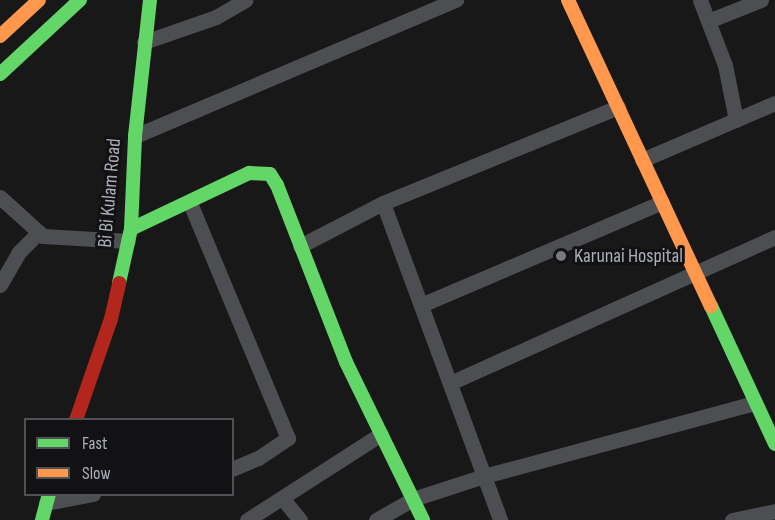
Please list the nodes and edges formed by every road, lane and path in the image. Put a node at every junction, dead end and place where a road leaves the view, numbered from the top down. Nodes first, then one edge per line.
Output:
1 (39, 0) edge
2 (81, 0) edge
3 (150, 0) edge
4 (245, 0) edge
5 (456, 0) edge
6 (568, 0) edge
7 (700, 0) edge
8 (761, 0) edge
9 (708, 21) junction
10 (0, 36) edge
11 (144, 42) junction
12 (0, 75) edge
13 (775, 103) edge
14 (618, 107) junction
15 (736, 120) junction
16 (135, 136) junction
17 (642, 160) junction
18 (0, 197) edge
19 (662, 202) junction
20 (190, 203) junction
21 (383, 203) junction
22 (39, 232) junction
23 (129, 235) junction
24 (775, 237) edge
25 (300, 246) junction
26 (695, 274) junction
27 (0, 285) edge
28 (421, 305) junction
29 (450, 383) junction
30 (755, 403) junction
31 (77, 418) edge
32 (381, 434) junction
33 (773, 435) edge
34 (234, 468) edge
35 (484, 476) junction
36 (82, 496) edge
37 (48, 499) edge
38 (283, 499) junction
39 (413, 499) junction
40 (775, 511) edge
41 (42, 520) edge
42 (247, 520) edge
43 (300, 520) edge
44 (376, 520) edge
45 (423, 520) edge
46 (500, 520) edge
47 (732, 520) edge

1 - 10 street
2 - 12 street
3 - 11 street, Bi Bi Kulam Road
4 - 11 street
5 - 16 street
6 - 14 street
7 - 9 street
8 - 9 street
9 - 15 street
11 - 16 street, Bi Bi Kulam Road
13 - 15 street
14 - 17 street
14 - 21 street
15 - 17 street
16 - 23 street, Bi Bi Kulam Road
17 - 19 street
18 - 22 street
19 - 26 street
19 - 28 street
20 - 23 street
20 - 25 street
20 - 34 street
21 - 25 street
21 - 28 street
22 - 23 street
22 - 27 street
23 - 31 street, Bi Bi Kulam Road
24 - 26 street
25 - 32 street
26 - 29 street
26 - 30 street
28 - 29 street
29 - 35 street
30 - 33 street
30 - 35 street
32 - 38 street
32 - 39 street
35 - 39 street
35 - 46 street
36 - 37 street
37 - 41 street
38 - 42 street
38 - 43 street
39 - 44 street
39 - 45 street
40 - 47 street

